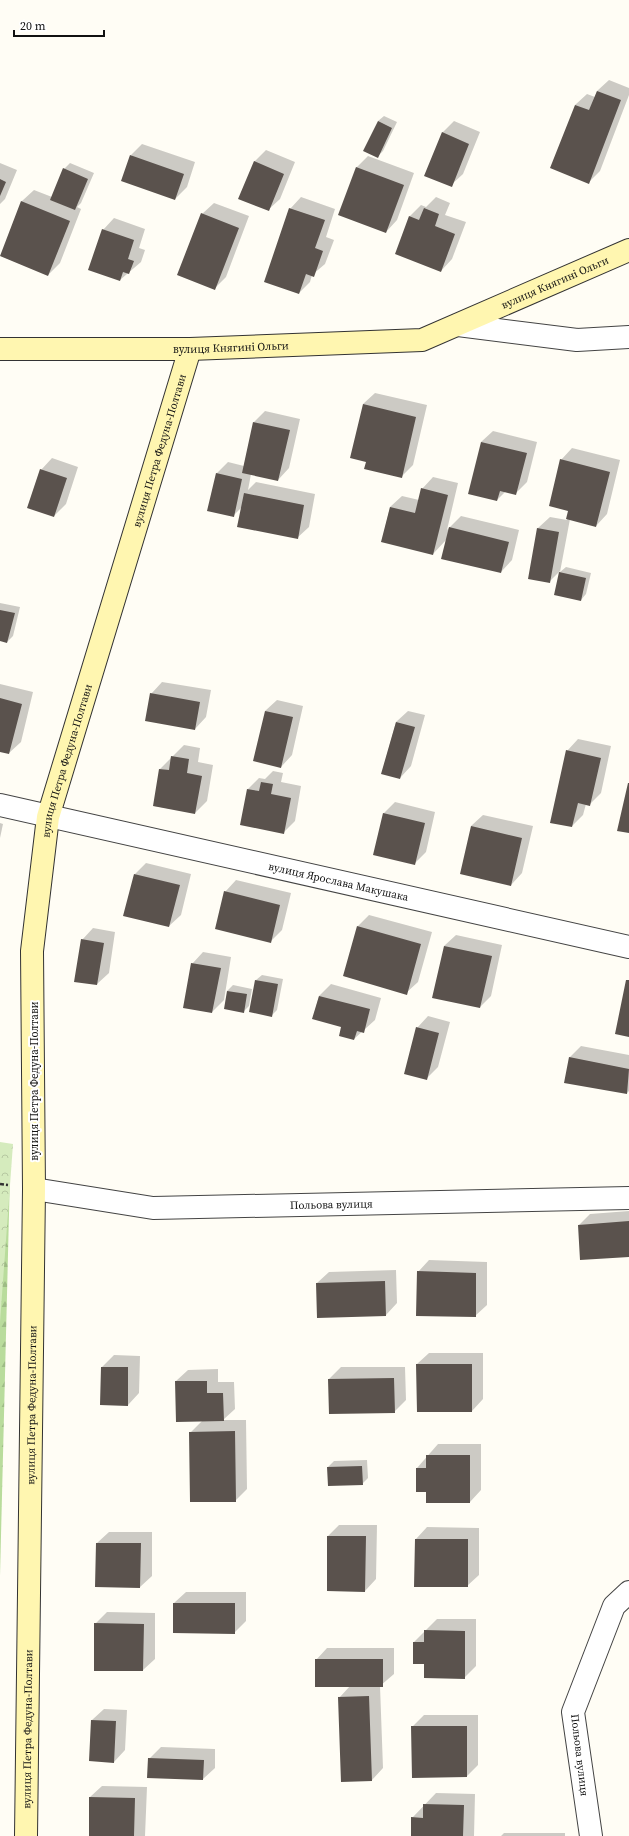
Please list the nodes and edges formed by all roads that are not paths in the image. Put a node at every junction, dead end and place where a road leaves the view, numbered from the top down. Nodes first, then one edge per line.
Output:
1 (629, 250) edge
2 (458, 325) junction
3 (629, 337) edge
4 (190, 348) junction
5 (0, 349) edge
6 (0, 805) edge
7 (48, 817) junction
8 (629, 947) edge
9 (34, 1190) junction
10 (629, 1198) edge
11 (629, 1592) edge
12 (26, 1836) edge
13 (591, 1836) edge

1 - 2 street, вулиця Княгині Ольги
2 - 3 street, вулиця Княгині Ольги
2 - 4 street, вулиця Княгині Ольги
4 - 5 street, вулиця Княгині Ольги
4 - 7 street, вулиця Петра Федуна-Полтави
6 - 7 street, вулиця Ярослава Макушака
7 - 8 street, вулиця Ярослава Макушака
7 - 9 street, вулиця Петра Федуна-Полтави
9 - 10 street, Польова вулиця
9 - 12 street, вулиця Петра Федуна-Полтави
11 - 13 street, Польова вулиця

